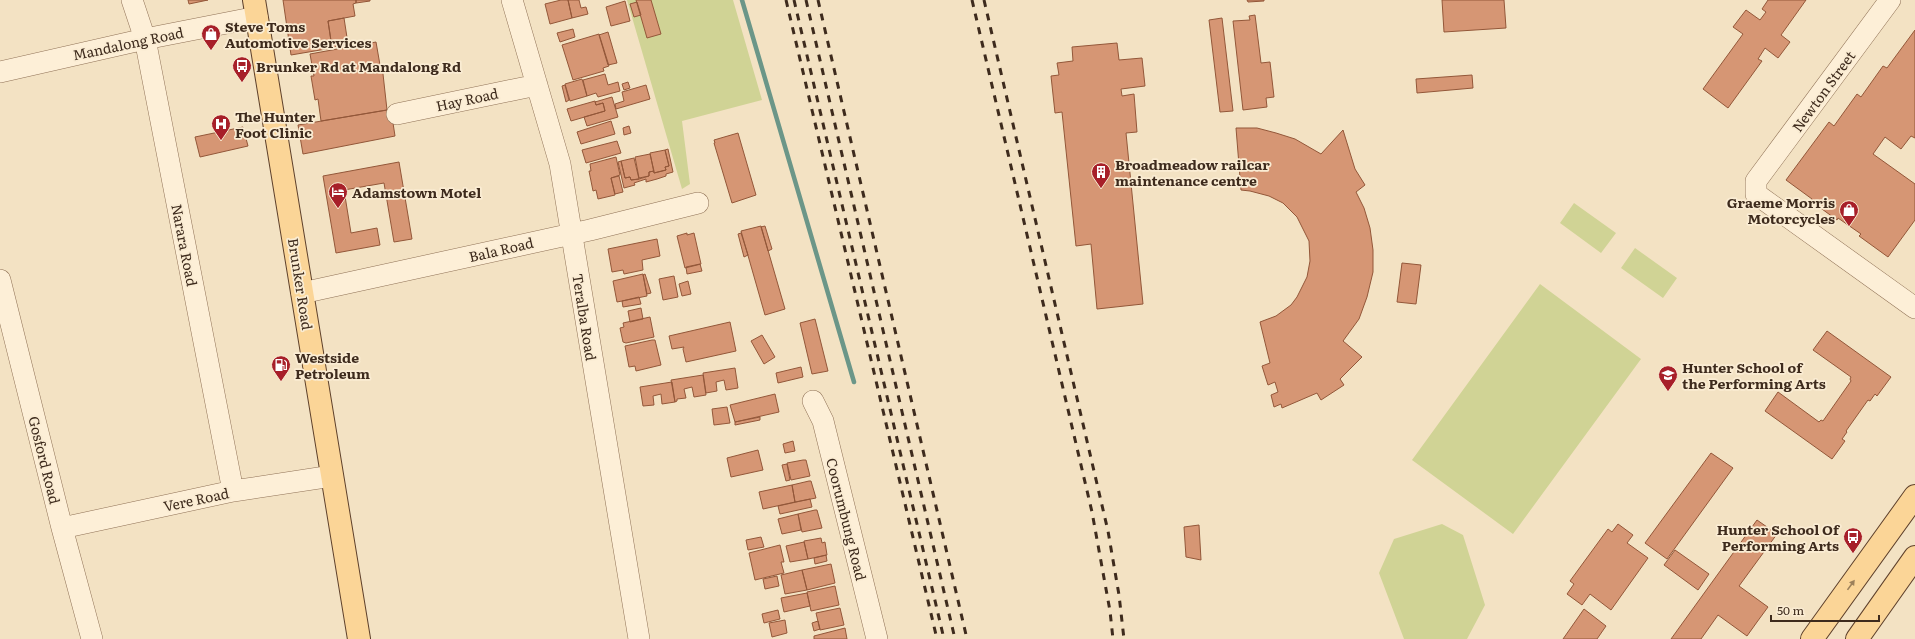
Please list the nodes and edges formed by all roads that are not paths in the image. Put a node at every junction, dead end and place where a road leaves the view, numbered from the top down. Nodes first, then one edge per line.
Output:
1 (132, 0) edge
2 (512, 0) edge
3 (1890, 0) edge
4 (256, 9) edge
5 (145, 38) junction
6 (0, 72) edge
7 (537, 85) junction
8 (398, 114) dead end
9 (698, 203) dead end
10 (571, 234) junction
11 (0, 280) edge
12 (302, 293) junction
13 (1915, 308) edge
14 (813, 401) dead end
15 (332, 476) junction
16 (233, 492) junction
17 (1915, 496) edge
18 (62, 528) junction
19 (1915, 557) edge
20 (92, 639) edge
21 (359, 639) edge
22 (639, 639) edge
23 (877, 639) edge
24 (1812, 639) edge
25 (1856, 639) edge

1 - 5 street, Narara Road
2 - 7 street, Teralba Road
3 - 13 street, Newton Street
4 - 5 street, Mandalong Road
4 - 12 main road, Brunker Road
5 - 6 street, Mandalong Road
5 - 16 street, Narara Road
7 - 8 street, Hay Road
7 - 10 street, Teralba Road
9 - 10 street, Bala Road
10 - 12 street, Bala Road
10 - 22 street, Teralba Road
11 - 18 street, Gosford Road
12 - 15 main road, Brunker Road
14 - 23 street, Coorumbung Road
15 - 16 street, Vere Road
15 - 21 main road, Brunker Road
16 - 18 street, Vere Road
24 -> 17 main road
18 - 20 street, Gosford Road
19 - 25 main road

